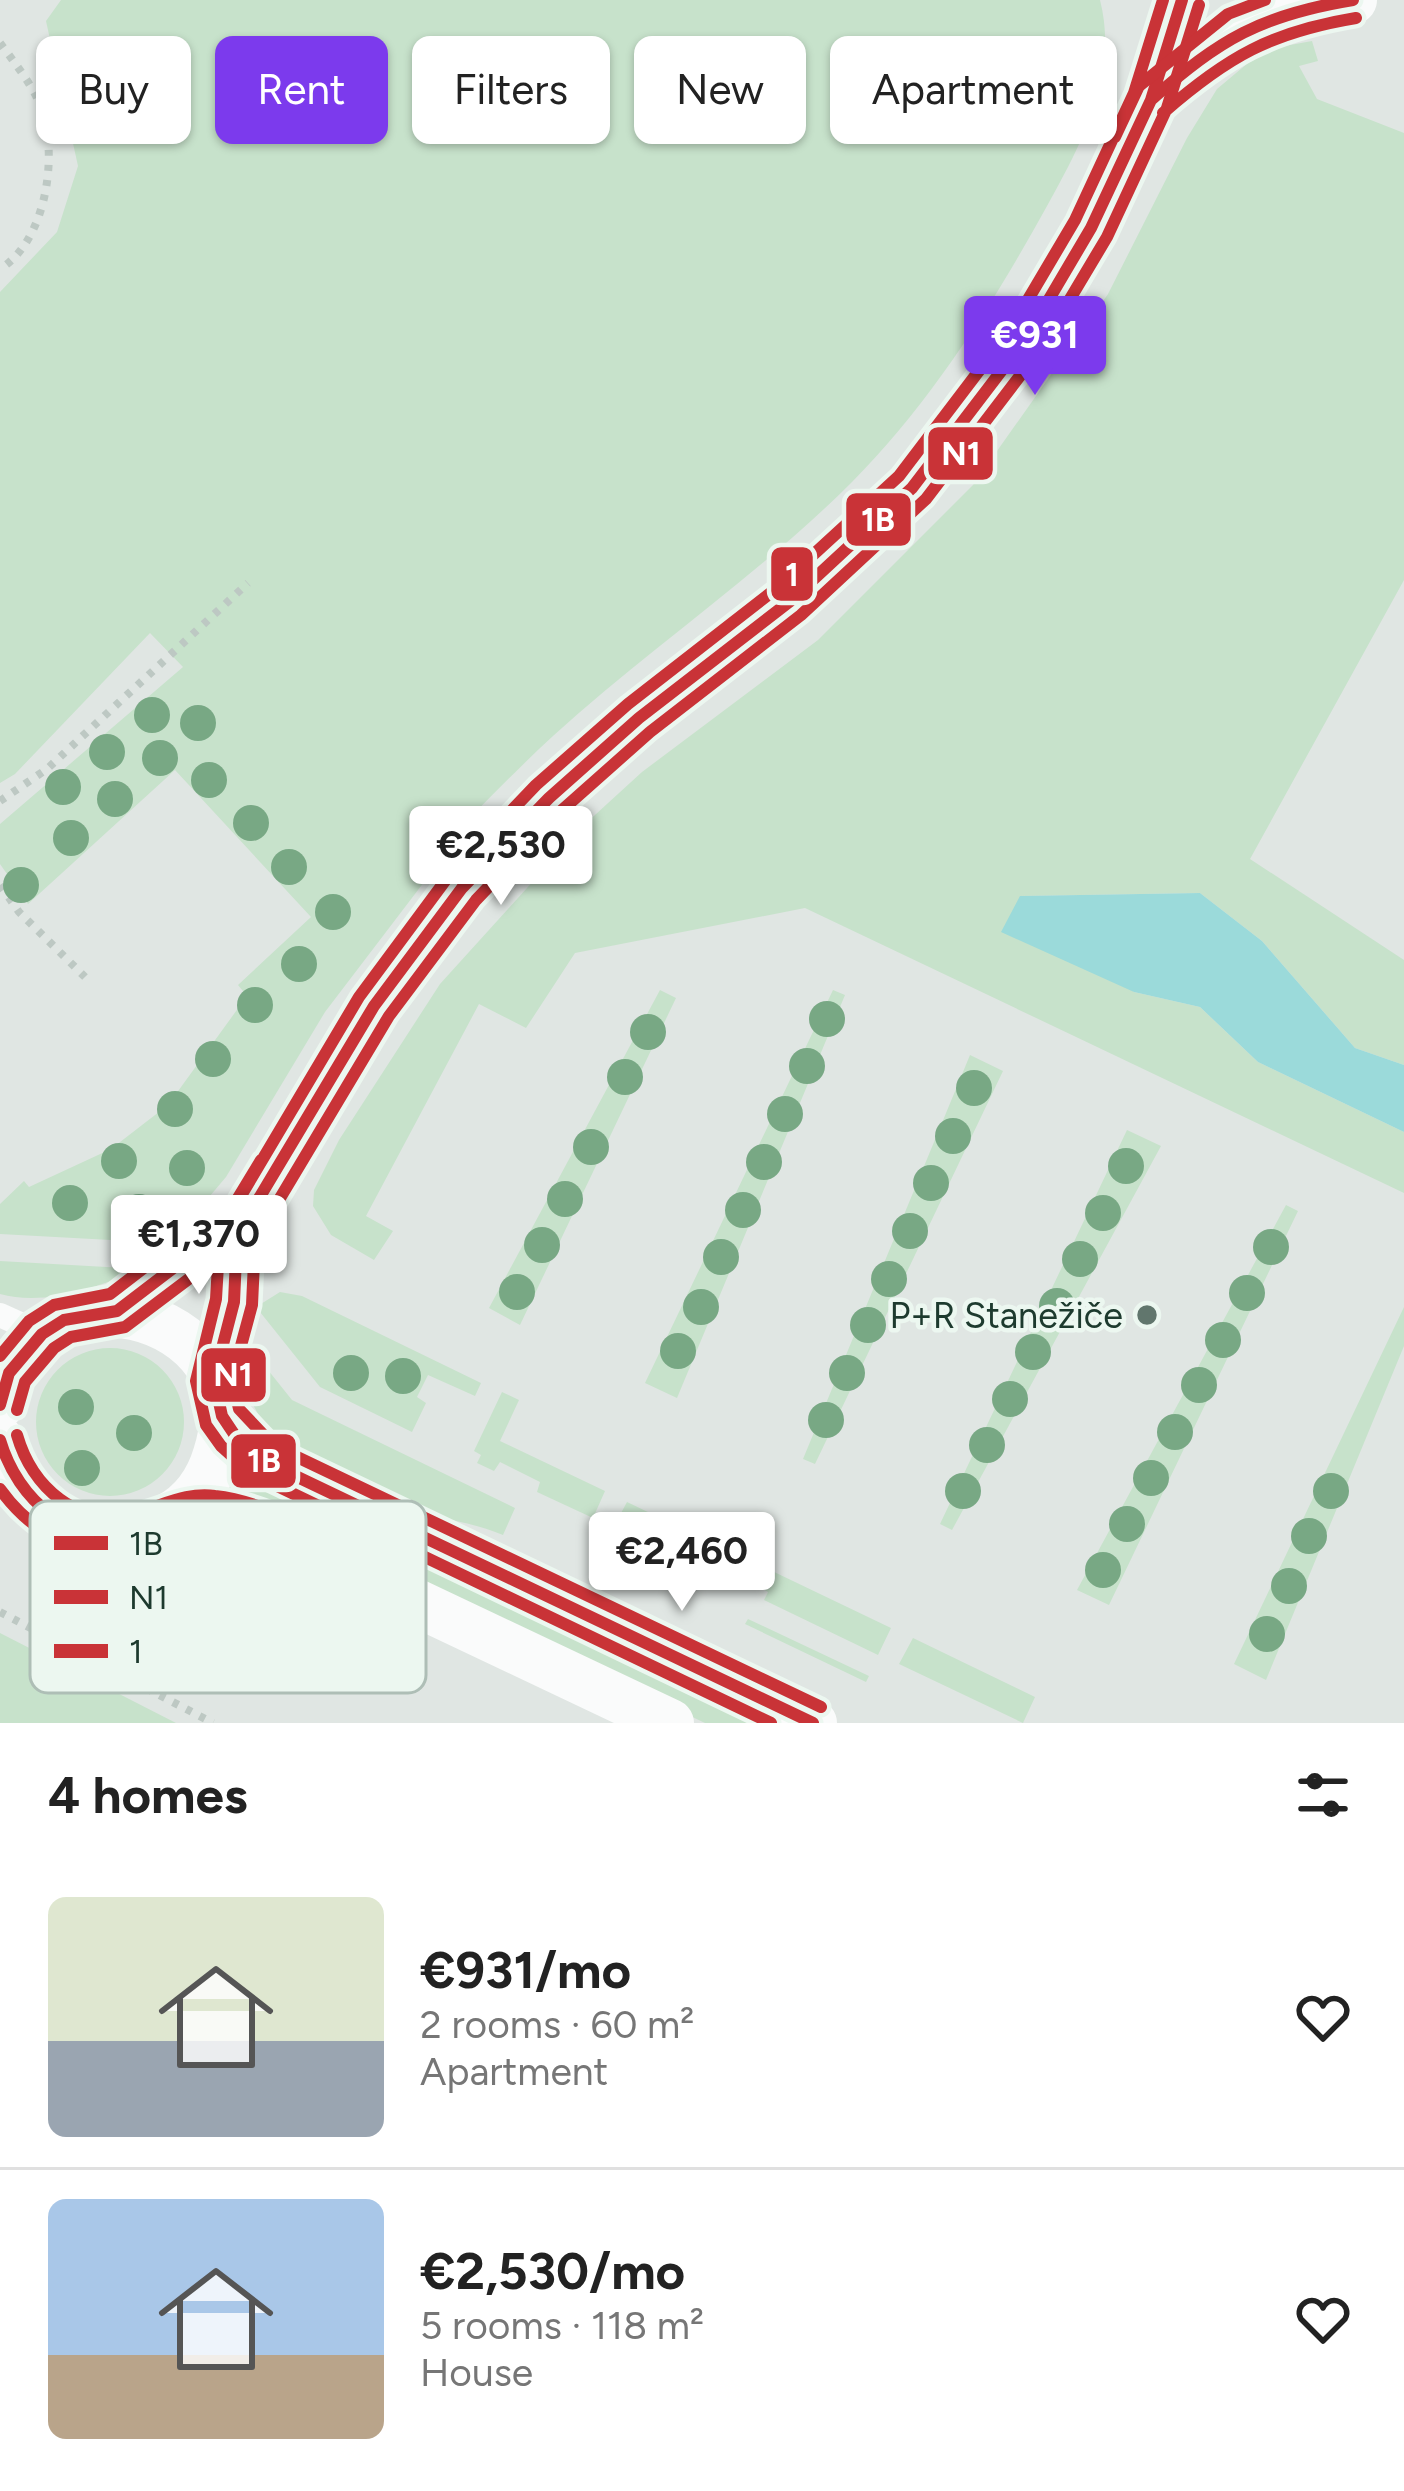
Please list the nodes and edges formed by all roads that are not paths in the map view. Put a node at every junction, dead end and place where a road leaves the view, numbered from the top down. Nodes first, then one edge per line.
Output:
1 (1182, 0) edge
2 (1353, 0) edge
3 (1151, 100) junction
4 (237, 1235) junction
5 (117, 1311) junction
6 (21, 1324) edge
7 (218, 1398) junction
8 (0, 1400) edge
9 (0, 1439) edge
10 (31, 1501) edge
11 (189, 1501) edge
12 (348, 1501) edge
13 (426, 1538) edge
14 (426, 1607) edge
15 (670, 1723) edge
16 (813, 1723) edge

1 - 3 street
2 - 3 street
3 - 4 street
4 - 5 street
4 - 7 street
5 - 6 street
5 - 7 street
6 - 8 street
7 - 11 street
7 - 12 street
9 - 10 street
13 - 16 street
14 - 15 street

